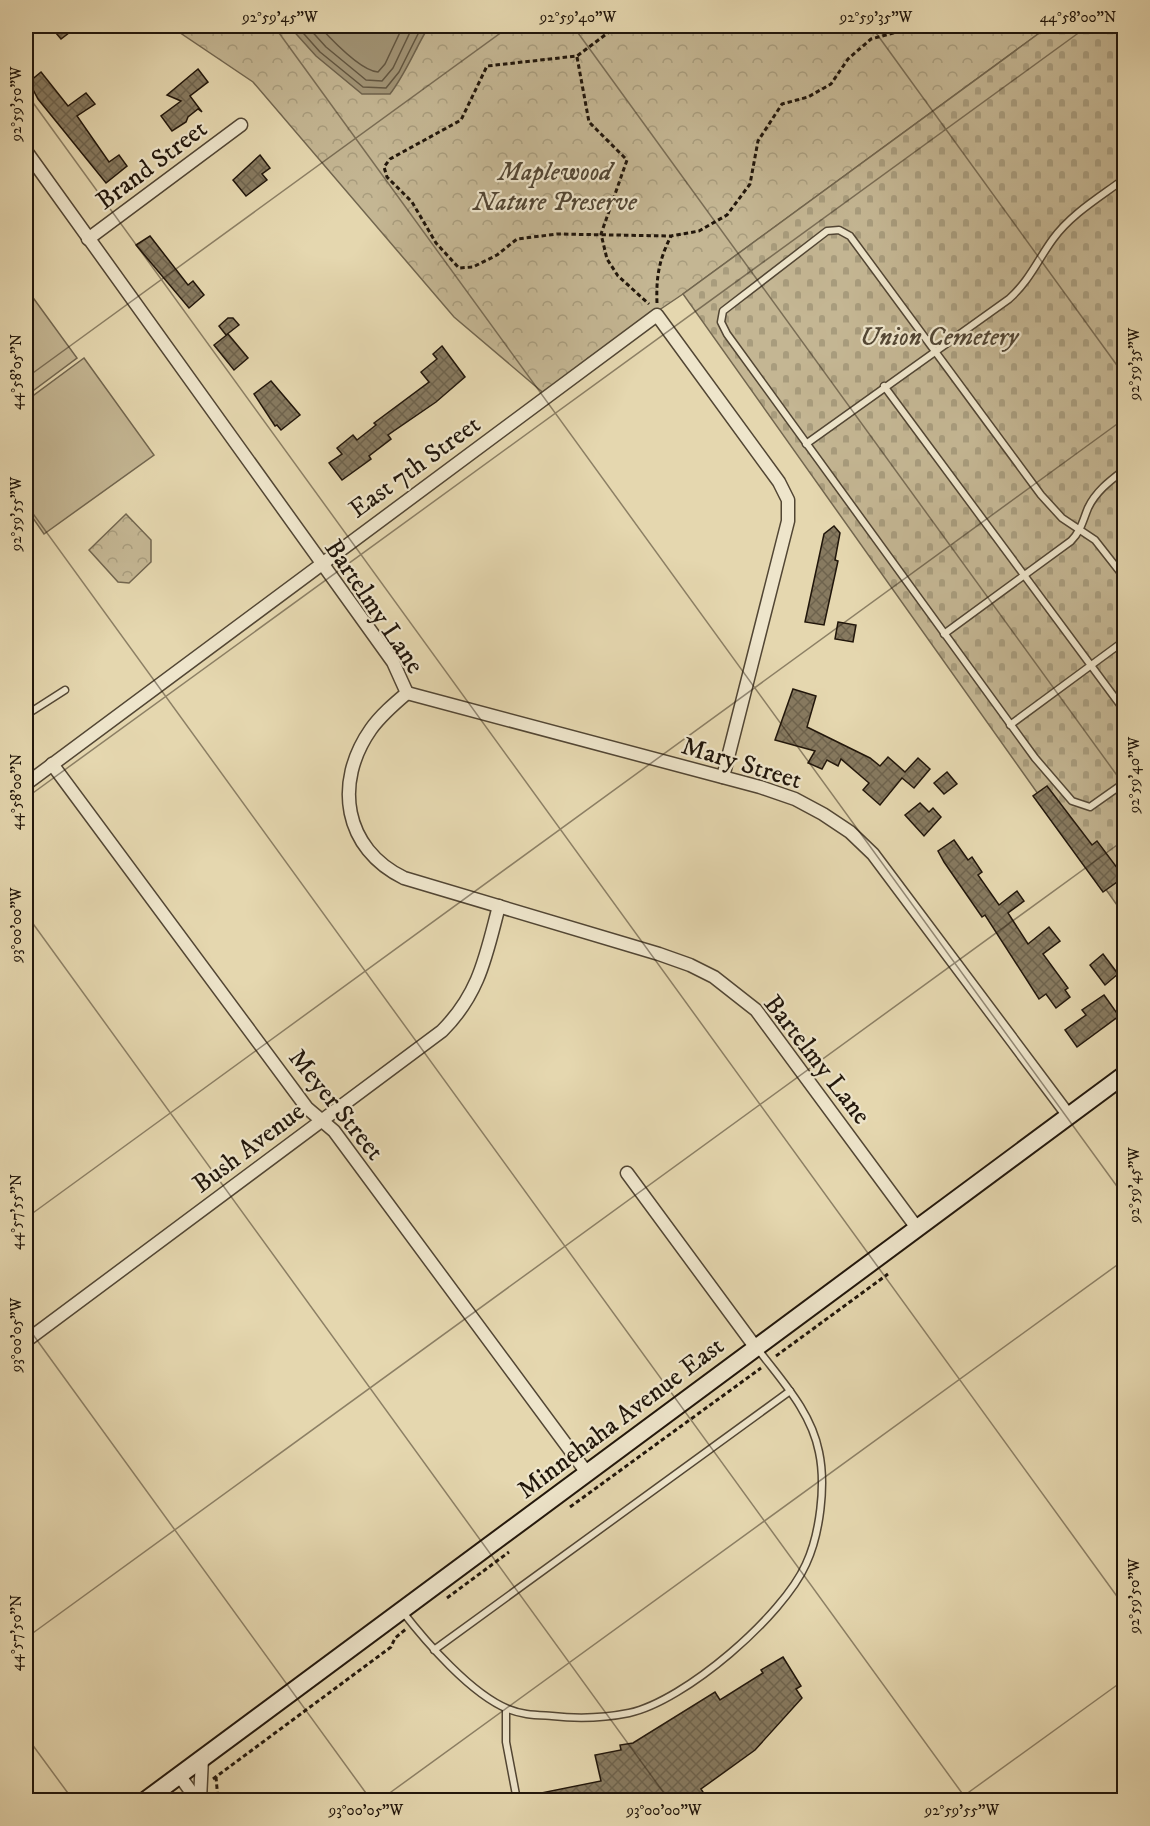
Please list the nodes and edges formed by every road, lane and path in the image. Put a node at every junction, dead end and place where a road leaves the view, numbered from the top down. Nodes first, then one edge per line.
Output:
1 (617, 26) edge
2 (919, 26) edge
3 (577, 56) junction
4 (241, 125) dead end
5 (26, 151) edge
6 (1125, 179) edge
7 (601, 234) junction
8 (671, 236) junction
9 (88, 238) junction
10 (657, 315) junction
11 (935, 350) junction
12 (884, 386) junction
13 (806, 444) junction
14 (1125, 470) edge
15 (1080, 531) junction
16 (321, 564) junction
17 (1025, 576) junction
18 (1125, 577) edge
19 (944, 634) junction
20 (1125, 641) edge
21 (1092, 665) junction
22 (65, 690) dead end
23 (407, 693) junction
24 (1125, 710) edge
25 (26, 715) edge
26 (1010, 726) junction
27 (52, 764) junction
28 (723, 777) junction
29 (28, 778) edge
30 (1125, 783) edge
31 (499, 906) junction
32 (1125, 1075) edge
33 (1069, 1116) junction
34 (321, 1120) junction
35 (627, 1173) dead end
36 (917, 1228) junction
37 (888, 1274) dead end
38 (26, 1341) edge
39 (756, 1348) junction
40 (768, 1363) junction
41 (790, 1391) junction
42 (587, 1473) junction
43 (567, 1509) dead end
44 (515, 1547) dead end
45 (445, 1599) dead end
46 (407, 1617) junction
47 (434, 1650) junction
48 (506, 1709) junction
49 (202, 1758) junction
50 (179, 1776) junction
51 (216, 1777) junction
52 (200, 1787) junction
53 (146, 1800) edge
54 (199, 1800) edge
55 (218, 1800) edge
56 (517, 1800) edge

1 - 3 path
2 - 8 path
3 - 7 path
3 - 7 path
4 - 9 street, Brand Street
5 - 9 street, Bartelmy Lane
6 - 11 lane
7 - 8 path
7 - 10 path
8 - 10 path
9 - 16 street, Bartelmy Lane
10 - 16 street, East 7th Street
10 - 28 street
11 - 12 lane
11 - 13 lane
11 - 15 lane
12 - 13 lane
12 - 17 lane
13 - 19 lane
14 - 15 lane
15 - 17 lane
15 - 18 lane
16 - 23 street, Bartelmy Lane
16 - 27 street, East 7th Street
17 - 19 lane
17 - 21 lane
19 - 26 lane
20 - 21 lane
21 - 24 lane
21 - 26 lane
22 - 25 lane
23 - 28 street, Mary Street
23 - 31 street, Bartelmy Lane
26 - 30 lane
27 - 29 street, East 7th Street
27 - 34 street, Meyer Street
28 - 33 street, Mary Street
31 - 34 street, Bush Avenue
31 - 36 street, Bartelmy Lane
32 - 33 main road, Minnehaha Avenue East
33 - 36 main road, Minnehaha Avenue East
34 - 38 street, Bush Avenue
34 - 42 street, Meyer Street
35 - 39 street
36 - 39 main road, Minnehaha Avenue East
37 - 40 path
39 - 40 lane
39 - 42 main road, Minnehaha Avenue East
40 - 41 lane
40 - 43 path
41 - 47 lane
41 - 48 lane
42 - 46 main road, Minnehaha Avenue East
44 - 45 path
46 - 47 lane
46 - 49 main road, Minnehaha Avenue East
46 - 51 path
47 - 48 lane
48 - 56 lane
49 - 50 main road, Minnehaha Avenue East
49 - 52 street
50 - 53 main road, Minnehaha Avenue East
50 - 54 street
51 - 52 path
51 - 55 path
52 - 54 street

